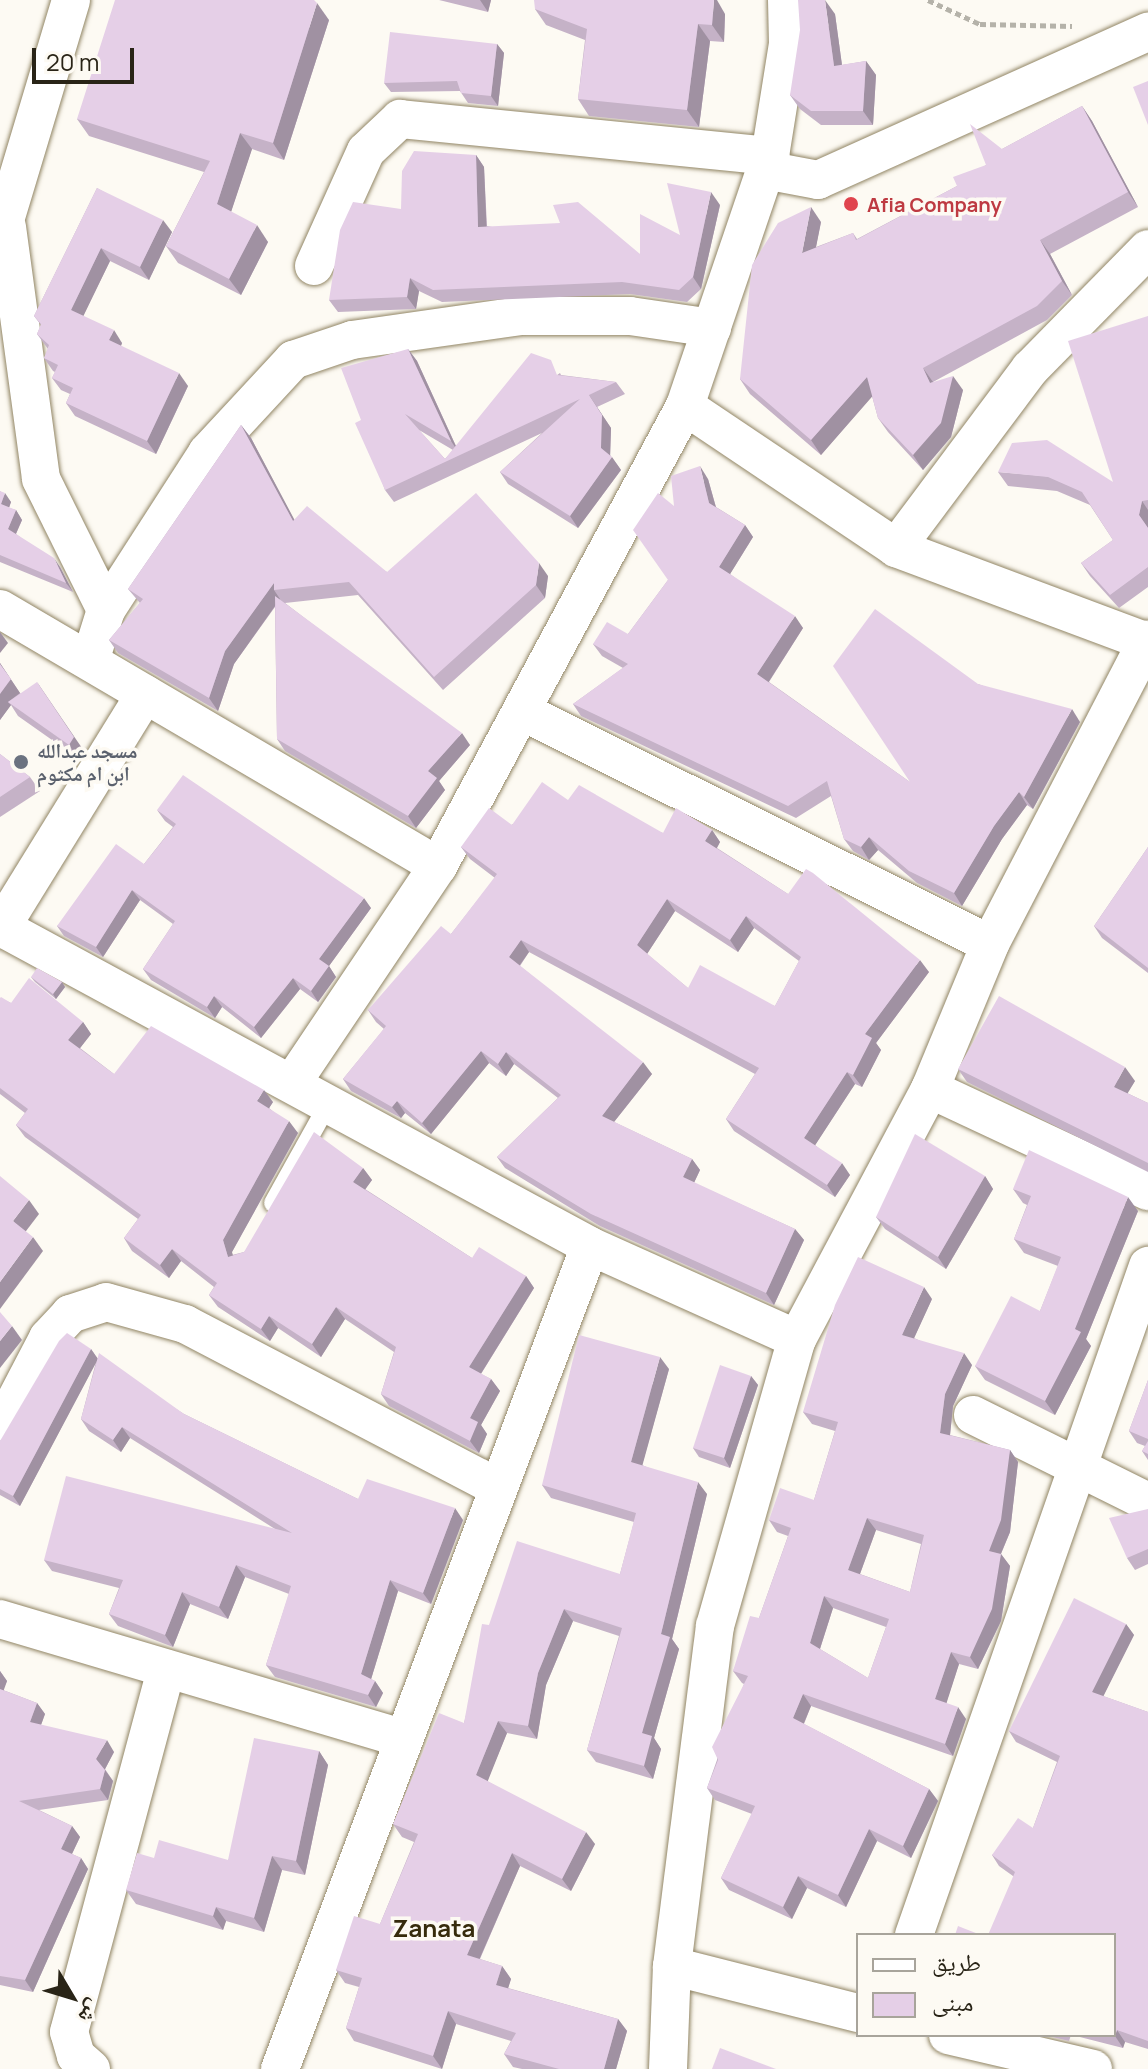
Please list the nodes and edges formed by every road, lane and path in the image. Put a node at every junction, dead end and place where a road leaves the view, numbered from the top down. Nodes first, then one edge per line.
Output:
1 (71, 0) edge
2 (787, 0) edge
3 (928, 0) edge
4 (1086, 26) dead end
5 (1148, 32) edge
6 (767, 163) junction
7 (3, 232) edge
8 (1148, 249) edge
9 (314, 266) dead end
10 (712, 328) junction
11 (685, 406) junction
12 (896, 548) junction
13 (0, 609) edge
14 (106, 610) junction
15 (1147, 641) edge
16 (90, 661) junction
17 (145, 694) junction
18 (525, 713) junction
19 (438, 866) junction
20 (0, 928) edge
21 (990, 944) junction
22 (292, 1083) junction
23 (930, 1089) junction
24 (328, 1104) junction
25 (1148, 1191) edge
26 (264, 1220) edge
27 (590, 1246) junction
28 (1148, 1266) edge
29 (797, 1339) junction
30 (973, 1415) dead end
31 (0, 1430) edge
32 (1081, 1470) junction
33 (497, 1487) junction
34 (1148, 1502) edge
35 (0, 1619) edge
36 (166, 1669) junction
37 (403, 1738) junction
38 (915, 1933) edge
39 (672, 1966) junction
40 (856, 2012) edge
41 (957, 2037) edge
42 (91, 2069) edge
43 (280, 2069) edge
44 (668, 2069) edge
45 (1093, 2069) edge

1 - 7 street
2 - 6 street
3 - 4 path
5 - 6 street
6 - 9 street
6 - 10 street
7 - 14 street
8 - 12 street
10 - 11 street
10 - 14 street
11 - 12 street
11 - 18 street
12 - 15 street
13 - 16 street
14 - 16 street
15 - 21 street
16 - 17 street
17 - 19 street
17 - 20 street
18 - 19 street
18 - 21 street
19 - 22 street
20 - 22 street
21 - 23 street
22 - 24 street
23 - 25 street
23 - 29 street
24 - 26 lane
24 - 27 street
27 - 29 street
27 - 33 street
28 - 32 street
29 - 39 street
30 - 32 street
31 - 33 street
32 - 34 street
32 - 38 street
33 - 37 street
35 - 36 street
36 - 37 street
36 - 42 street
37 - 43 street
39 - 40 street
39 - 44 street
41 - 45 street

